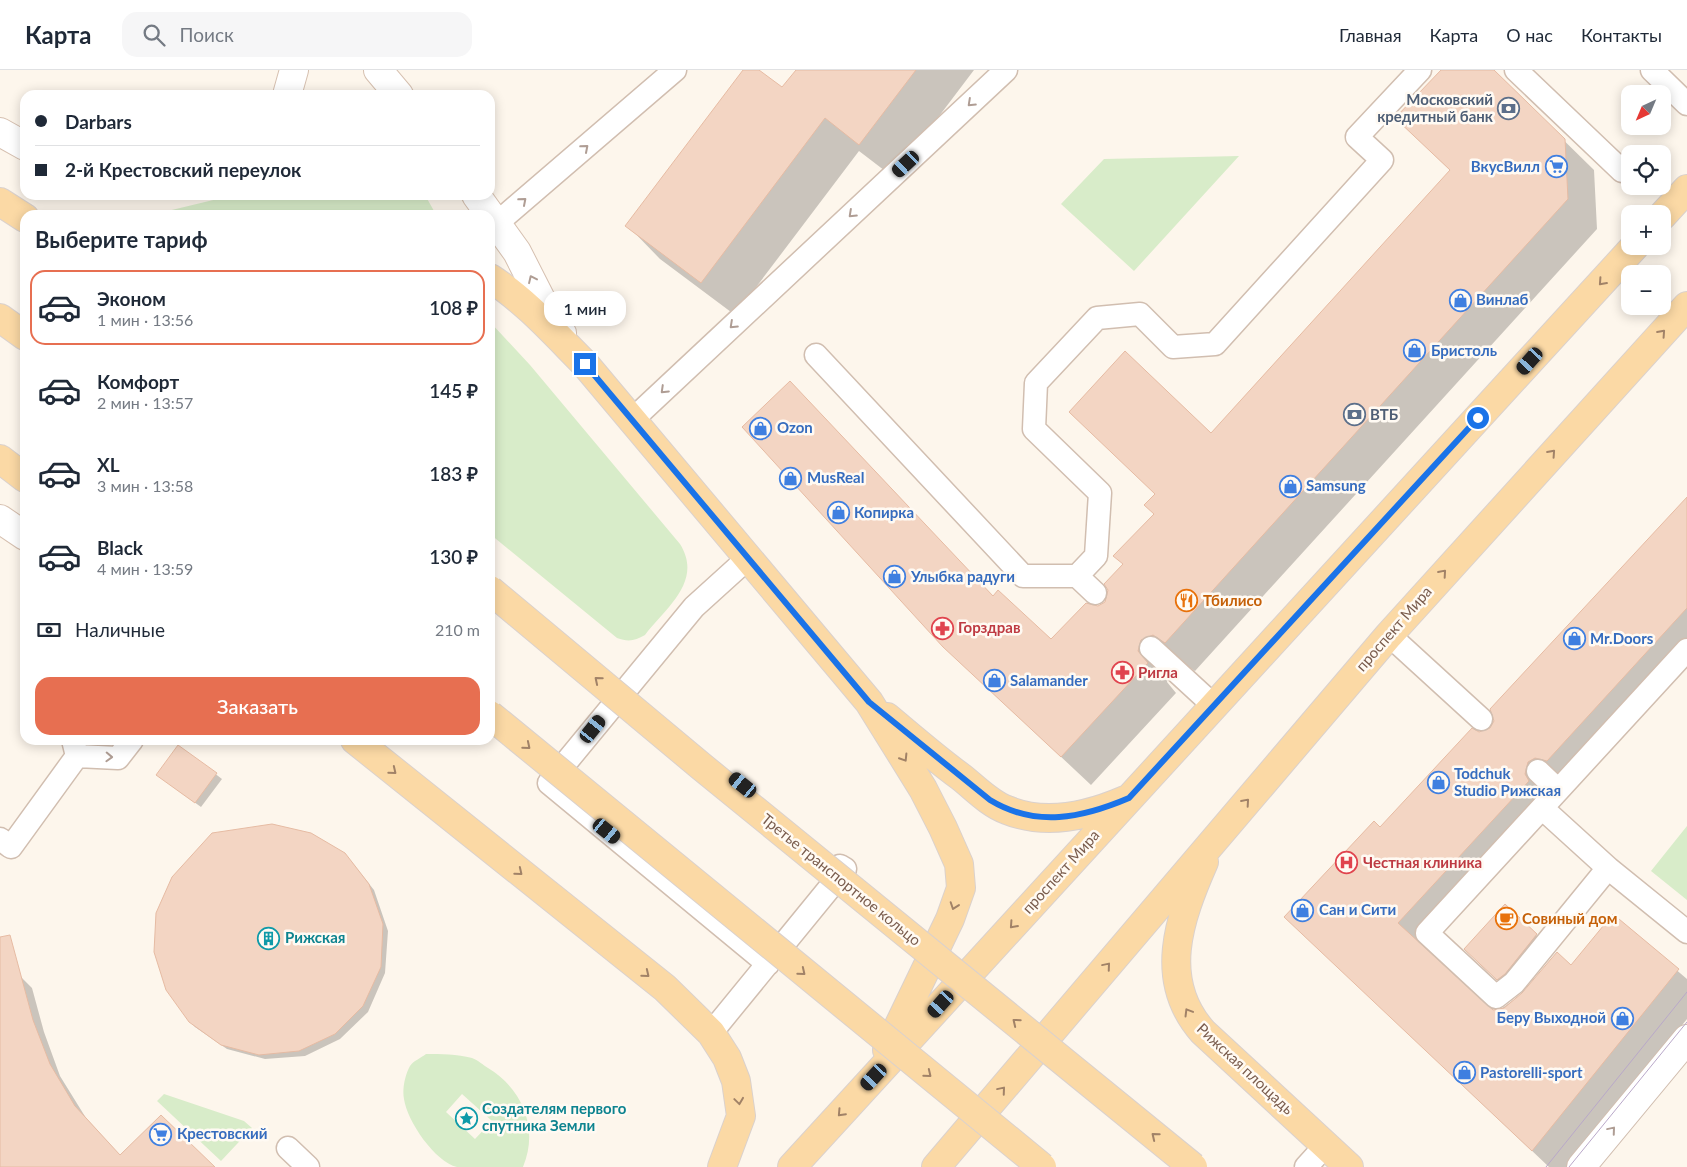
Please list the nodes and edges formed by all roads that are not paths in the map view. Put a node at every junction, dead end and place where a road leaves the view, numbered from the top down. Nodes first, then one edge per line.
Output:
1 (294, 70) edge
2 (378, 70) edge
3 (675, 70) edge
4 (1006, 70) edge
5 (1420, 70) edge
6 (1516, 70) edge
7 (1652, 70) edge
8 (288, 90) edge
9 (394, 90) edge
10 (1687, 104) edge
11 (0, 126) edge
12 (0, 132) edge
13 (20, 132) edge
14 (20, 143) edge
15 (1621, 170) edge
16 (1687, 189) edge
17 (495, 195) edge
18 (0, 202) edge
19 (1671, 206) edge
20 (20, 215) edge
21 (495, 222) edge
22 (1627, 255) edge
23 (495, 281) edge
24 (1687, 306) edge
25 (0, 318) edge
26 (20, 332) edge
27 (816, 355) dead end
28 (585, 364) junction
29 (632, 420) junction
30 (0, 459) edge
31 (20, 474) edge
32 (0, 519) edge
33 (20, 533) edge
34 (747, 559) junction
35 (1077, 576) junction
36 (1095, 593) dead end
37 (495, 594) edge
38 (1389, 635) junction
39 (1151, 648) dead end
40 (1687, 650) edge
41 (626, 689) junction
42 (869, 702) junction
43 (1213, 705) junction
44 (495, 719) edge
45 (1480, 719) dead end
46 (128, 745) edge
47 (361, 745) edge
48 (75, 748) edge
49 (1538, 771) dead end
50 (1558, 790) junction
51 (1129, 798) junction
52 (1542, 808) junction
53 (0, 839) edge
54 (1214, 839) junction
55 (1608, 868) junction
56 (1687, 932) edge
57 (768, 964) junction
58 (711, 1033) junction
59 (1687, 1040) edge
60 (874, 1077) junction
61 (1326, 1145) junction
62 (288, 1148) dead end
63 (308, 1167) edge
64 (722, 1167) edge
65 (792, 1167) edge
66 (936, 1167) edge
67 (1042, 1167) edge
68 (1193, 1167) edge
69 (1306, 1167) edge
70 (1349, 1167) edge
71 (1581, 1167) edge

1 - 8 main road
2 - 9 main road
17 -> 3 lane
4 -> 29 lane
5 - 35 lane
6 - 15 lane
7 - 10 lane
11 - 13 main road
12 - 14 main road
16 - 19 main road
18 - 20 main road
28 -> 21 main road
22 -> 43 main road, проспект Мира
23 - 28 main road
38 -> 24 main road, проспект Мира
25 - 26 main road
27 - 35 lane
28 - 29 main road
29 - 34 main road
30 - 31 main road
32 - 33 main road
34 - 41 lane
34 - 42 main road
35 - 36 lane
68 -> 37 main road, Третье транспортное кольцо, bridge
38 - 45 lane
54 -> 38 main road, проспект Мира
39 - 43 lane
40 - 50 lane
41 - 57 lane
41 - 57 lane
42 - 51 main road
42 -> 60 main road
43 - 51 main road, проспект Мира
44 -> 67 main road, bridge
48 -> 46 lane
47 -> 58 main road
48 - 53 lane
49 - 50 lane
50 - 52 lane
51 -> 60 main road, проспект Мира
52 - 55 lane
52 - 55 lane
61 -> 54 main road, Рижская площадь
66 -> 54 main road, проспект Мира
55 - 56 lane
57 - 58 lane
58 -> 64 main road
71 -> 59 main road
60 -> 65 main road, проспект Мира
61 - 69 lane
61 - 70 main road, Рижская площадь
62 - 63 lane

